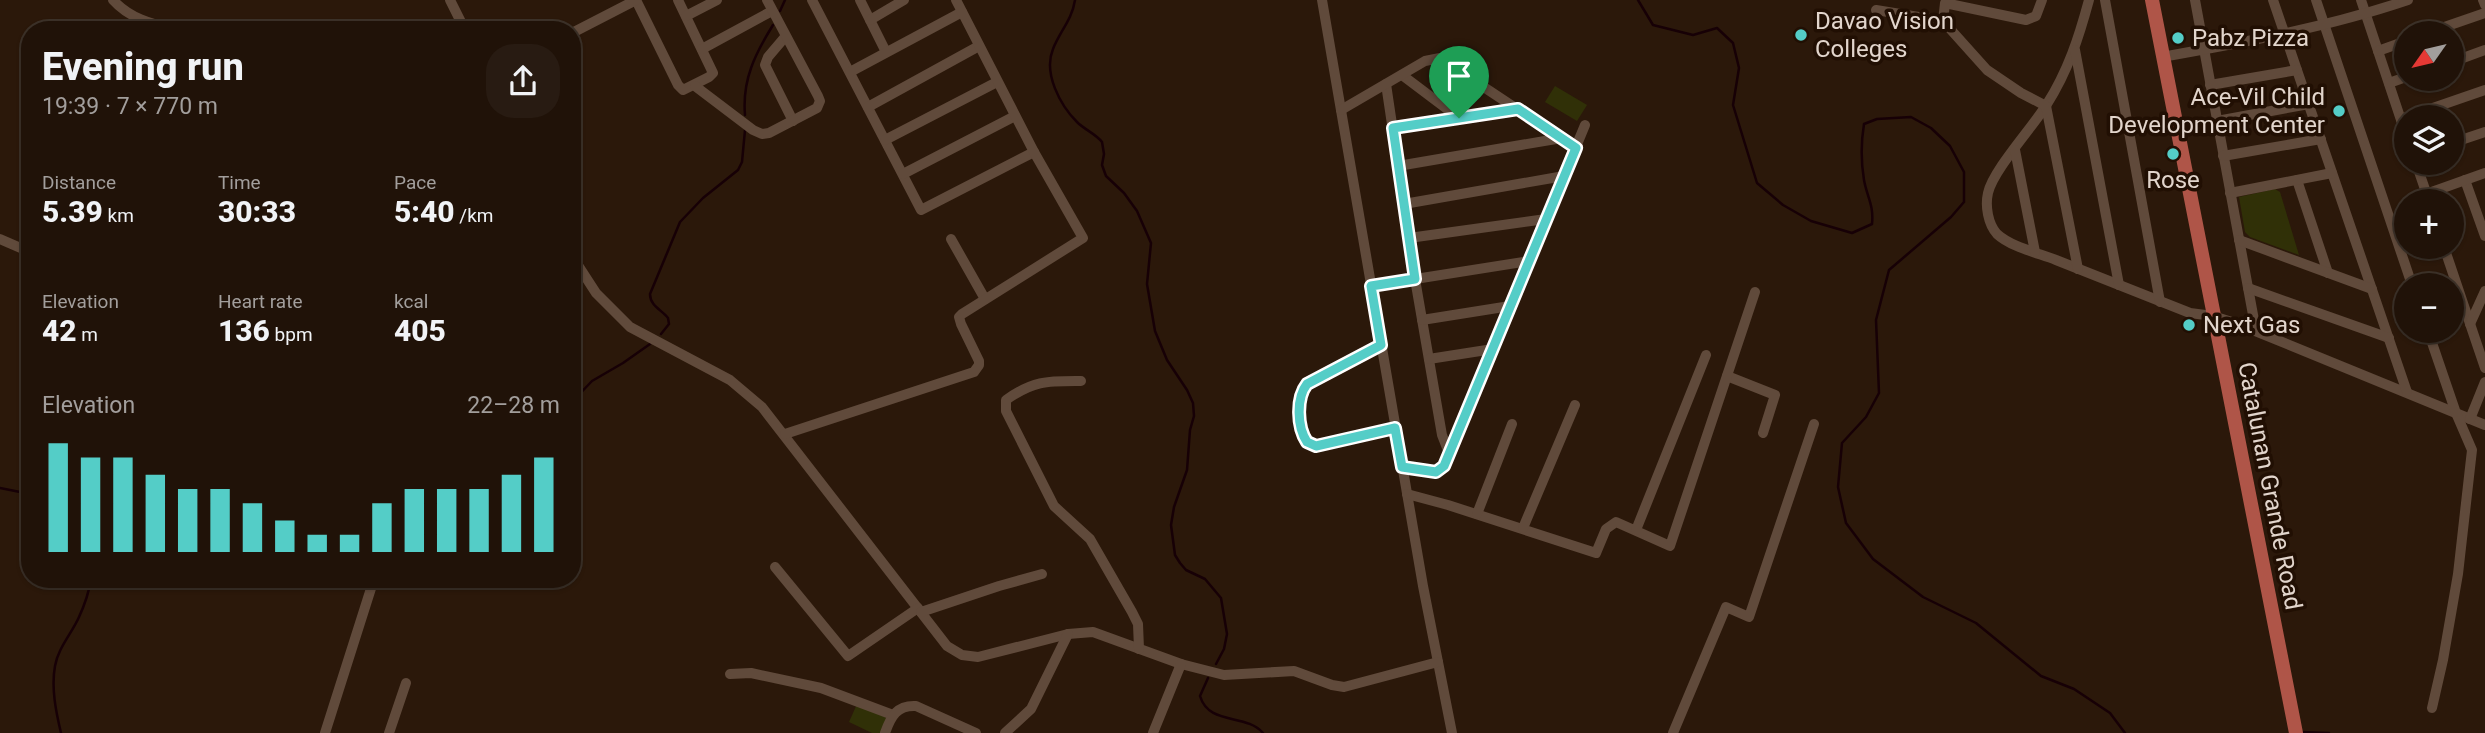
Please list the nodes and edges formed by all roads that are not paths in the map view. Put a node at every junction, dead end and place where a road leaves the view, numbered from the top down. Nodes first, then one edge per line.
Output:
1 (113, 0) edge
2 (450, 0) edge
3 (636, 0) edge
4 (678, 0) edge
5 (717, 0) edge
6 (767, 0) edge
7 (812, 0) edge
8 (860, 0) edge
9 (904, 0) edge
10 (956, 0) edge
11 (1322, 0) edge
12 (2042, 0) edge
13 (2089, 0) edge
14 (2105, 0) edge
15 (2152, 0) edge
16 (2195, 0) edge
17 (2273, 0) edge
18 (2316, 0) edge
19 (2361, 0) edge
20 (2408, 0) edge
21 (1877, 10) dead end
22 (772, 11) junction
23 (962, 12) junction
24 (2485, 13) edge
25 (2365, 14) junction
26 (686, 16) junction
27 (870, 20) junction
28 (143, 21) edge
29 (460, 21) edge
30 (1943, 21) junction
31 (2462, 21) edge
32 (2324, 25) junction
33 (581, 28) edge
34 (2285, 35) junction
35 (785, 37) junction
36 (2394, 45) edge
37 (979, 46) junction
38 (702, 49) junction
39 (2075, 49) junction
40 (2204, 49) junction
41 (2485, 50) edge
42 (2378, 51) junction
43 (886, 52) junction
44 (2162, 57) junction
45 (2464, 58) edge
46 (2297, 70) junction
47 (850, 72) junction
48 (1402, 75) junction
49 (2394, 81) edge
50 (997, 82) junction
51 (2389, 83) junction
52 (1386, 84) junction
53 (2210, 85) junction
54 (695, 86) junction
55 (2485, 90) edge
56 (2309, 104) junction
57 (2396, 105) edge
58 (2442, 105) edge
59 (2046, 106) junction
60 (868, 107) junction
61 (1518, 109) junction
62 (1341, 110) junction
63 (1015, 116) junction
64 (1459, 118) junction
65 (793, 121) junction
66 (2217, 121) junction
67 (1585, 125) dead end
68 (1393, 128) junction
69 (2485, 132) edge
70 (1562, 138) junction
71 (2321, 139) junction
72 (2464, 139) edge
73 (885, 141) junction
74 (1576, 148) junction
75 (2015, 150) junction
76 (1034, 152) junction
77 (2223, 156) junction
78 (1398, 166) junction
79 (2332, 173) junction
80 (2485, 173) edge
81 (902, 174) junction
82 (1564, 176) junction
83 (2297, 180) junction
84 (2465, 180) junction
85 (2445, 189) edge
86 (2230, 192) junction
87 (1404, 204) junction
88 (1546, 219) junction
89 (2485, 236) edge
90 (1409, 238) junction
91 (0, 239) edge
92 (950, 239) dead end
93 (2239, 240) junction
94 (21, 248) edge
95 (2035, 252) junction
96 (2448, 259) edge
97 (1529, 261) junction
98 (2078, 269) junction
99 (581, 270) edge
100 (2328, 273) junction
101 (2408, 273) edge
102 (1415, 279) junction
103 (2119, 285) junction
104 (1371, 286) junction
105 (2248, 288) junction
106 (2372, 289) junction
107 (2485, 291) edge
108 (1755, 292) dead end
109 (985, 299) junction
110 (2160, 302) junction
111 (1510, 306) junction
112 (2213, 316) junction
113 (1422, 320) junction
114 (2470, 324) junction
115 (2256, 331) junction
116 (2389, 338) junction
117 (2432, 343) edge
118 (1381, 345) junction
119 (1493, 349) junction
120 (1706, 355) dead end
121 (1429, 359) junction
122 (2485, 368) edge
123 (1727, 376) junction
124 (1081, 381) dead end
125 (2485, 382) edge
126 (2407, 392) junction
127 (1576, 405) dead end
128 (2456, 413) junction
129 (2470, 419) junction
130 (1512, 424) dead end
131 (1814, 424) dead end
132 (2485, 425) edge
133 (1395, 428) junction
134 (1763, 433) dead end
135 (785, 434) junction
136 (2472, 450) junction
137 (1449, 453) junction
138 (2485, 455) edge
139 (1402, 467) junction
140 (1407, 494) junction
141 (1477, 514) junction
142 (1523, 528) junction
143 (1636, 530) junction
144 (775, 567) dead end
145 (1042, 574) dead end
146 (371, 588) edge
147 (920, 610) junction
148 (1069, 634) junction
149 (1139, 649) junction
150 (1438, 662) junction
151 (1181, 664) junction
152 (730, 674) dead end
153 (406, 683) dead end
154 (2432, 708) dead end
155 (893, 715) junction
156 (325, 733) edge
157 (389, 733) edge
158 (885, 733) edge
159 (976, 733) edge
160 (1005, 733) edge
161 (1153, 733) edge
162 (1452, 733) edge
163 (1673, 733) edge
164 (2296, 733) edge

1 - 28 street
2 - 29 street
3 - 33 street
3 - 54 street
4 - 26 street
5 - 26 street
6 - 22 street
7 - 47 street
8 - 27 street
9 - 27 street
10 - 23 street
11 - 62 street
12 - 30 street
13 - 39 street
14 - 110 street
15 - 44 main road, Catalunan Grande Road
16 - 40 street
17 - 34 street
18 - 32 street
19 - 25 street
20 - 25 street
21 - 30 street
22 - 35 street
22 - 38 street
23 - 37 street
23 - 43 street
24 - 31 street
25 - 32 street
25 - 42 street
26 - 38 street
27 - 43 street
30 - 59 street
32 - 34 street
32 - 101 street
34 - 40 street
34 - 46 street
35 - 65 street
35 - 65 street
36 - 42 street
37 - 50 street
37 - 60 street
38 - 54 street
39 - 59 street
39 - 103 street
40 - 44 street
40 - 53 street
41 - 45 street
42 - 51 street
43 - 47 street
44 - 112 main road, Catalunan Grande Road
46 - 53 street
46 - 56 street
47 - 60 street
48 - 52 street
48 - 61 street
48 - 64 street
49 - 51 street
50 - 63 street
50 - 73 street
51 - 57 street
52 - 62 street
52 - 68 street
53 - 66 street
54 - 65 street
55 - 58 street
56 - 66 street
56 - 71 street
59 - 75 street
59 - 98 street
60 - 73 street
61 - 64 street
61 - 70 street
62 - 104 street
63 - 76 street
63 - 81 street
64 - 68 street
66 - 77 street
67 - 74 street
68 - 78 street
69 - 72 street
70 - 74 street
70 - 78 street
71 - 77 street
71 - 79 street
73 - 81 street
74 - 82 street
75 - 95 street
75 - 95 street
76 - 81 street
76 - 109 street
77 - 86 street
78 - 87 street
79 - 83 street
79 - 106 street
80 - 84 street
82 - 87 street
82 - 88 street
83 - 86 street
83 - 100 street
84 - 85 street
84 - 89 street
86 - 93 street
87 - 90 street
88 - 90 street
88 - 97 street
90 - 102 street
91 - 94 street
92 - 109 street
93 - 100 street
93 - 105 street
95 - 98 street
96 - 114 street
97 - 102 street
97 - 111 street
98 - 103 street
99 - 135 street
100 - 106 street
102 - 104 street
102 - 113 street
103 - 110 street
104 - 118 street
105 - 115 street
105 - 116 street
106 - 116 street
107 - 114 street
108 - 123 street
109 - 135 street
110 - 112 street
111 - 113 street
111 - 119 street
112 - 115 street
112 - 164 main road, Catalunan Grande Road
113 - 121 street
114 - 122 street
115 - 126 street
116 - 126 street
117 - 128 street
118 - 133 street
118 - 133 street
119 - 121 street
119 - 137 street
120 - 143 street
121 - 137 street
123 - 134 street
123 - 143 street
124 - 149 street
125 - 129 street
126 - 128 street
127 - 142 street
128 - 129 street
128 - 136 street
129 - 132 street
130 - 141 street
131 - 163 street
133 - 139 street
135 - 147 street
136 - 138 street
136 - 154 street
137 - 139 street
139 - 140 street
140 - 141 street
140 - 150 street
141 - 142 street
142 - 143 street
144 - 147 street
145 - 147 street
146 - 156 street
147 - 148 street
148 - 149 street
148 - 160 street
149 - 151 street
150 - 151 street
150 - 162 street
151 - 161 street
152 - 155 street
153 - 157 street
155 - 158 street
155 - 159 street

